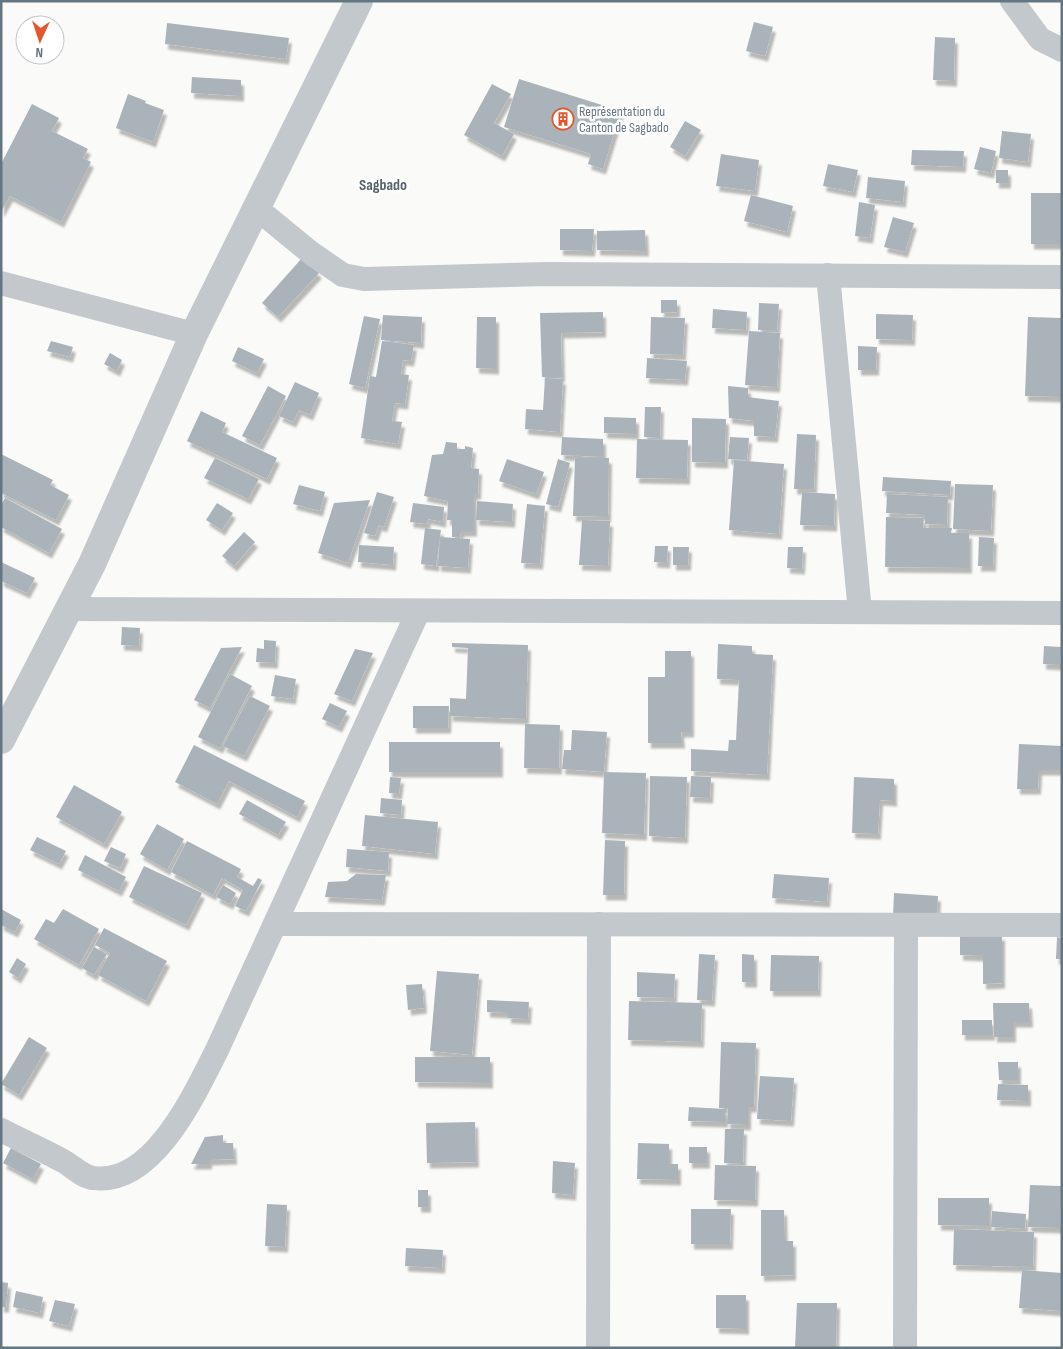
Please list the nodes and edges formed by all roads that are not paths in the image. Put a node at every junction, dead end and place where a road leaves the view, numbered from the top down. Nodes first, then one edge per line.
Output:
1 (359, 1) edge
2 (1012, 1) edge
3 (1062, 50) edge
4 (256, 208) junction
5 (828, 275) junction
6 (1062, 277) edge
7 (1, 283) edge
8 (194, 334) junction
9 (69, 610) junction
10 (418, 612) junction
11 (860, 612) junction
12 (1062, 613) edge
13 (1, 740) edge
14 (276, 924) junction
15 (598, 924) junction
16 (906, 925) junction
17 (1062, 925) edge
18 (1, 1130) edge
19 (598, 1348) edge
20 (905, 1348) edge

1 - 4 street
2 - 3 street
4 - 5 street
4 - 8 street
5 - 6 street
5 - 11 street
7 - 8 street
8 - 9 street
9 - 10 street
9 - 13 street
10 - 11 street
10 - 14 street
11 - 12 street
14 - 15 street
14 - 18 street
15 - 16 street
15 - 19 street
16 - 17 street
16 - 20 street

